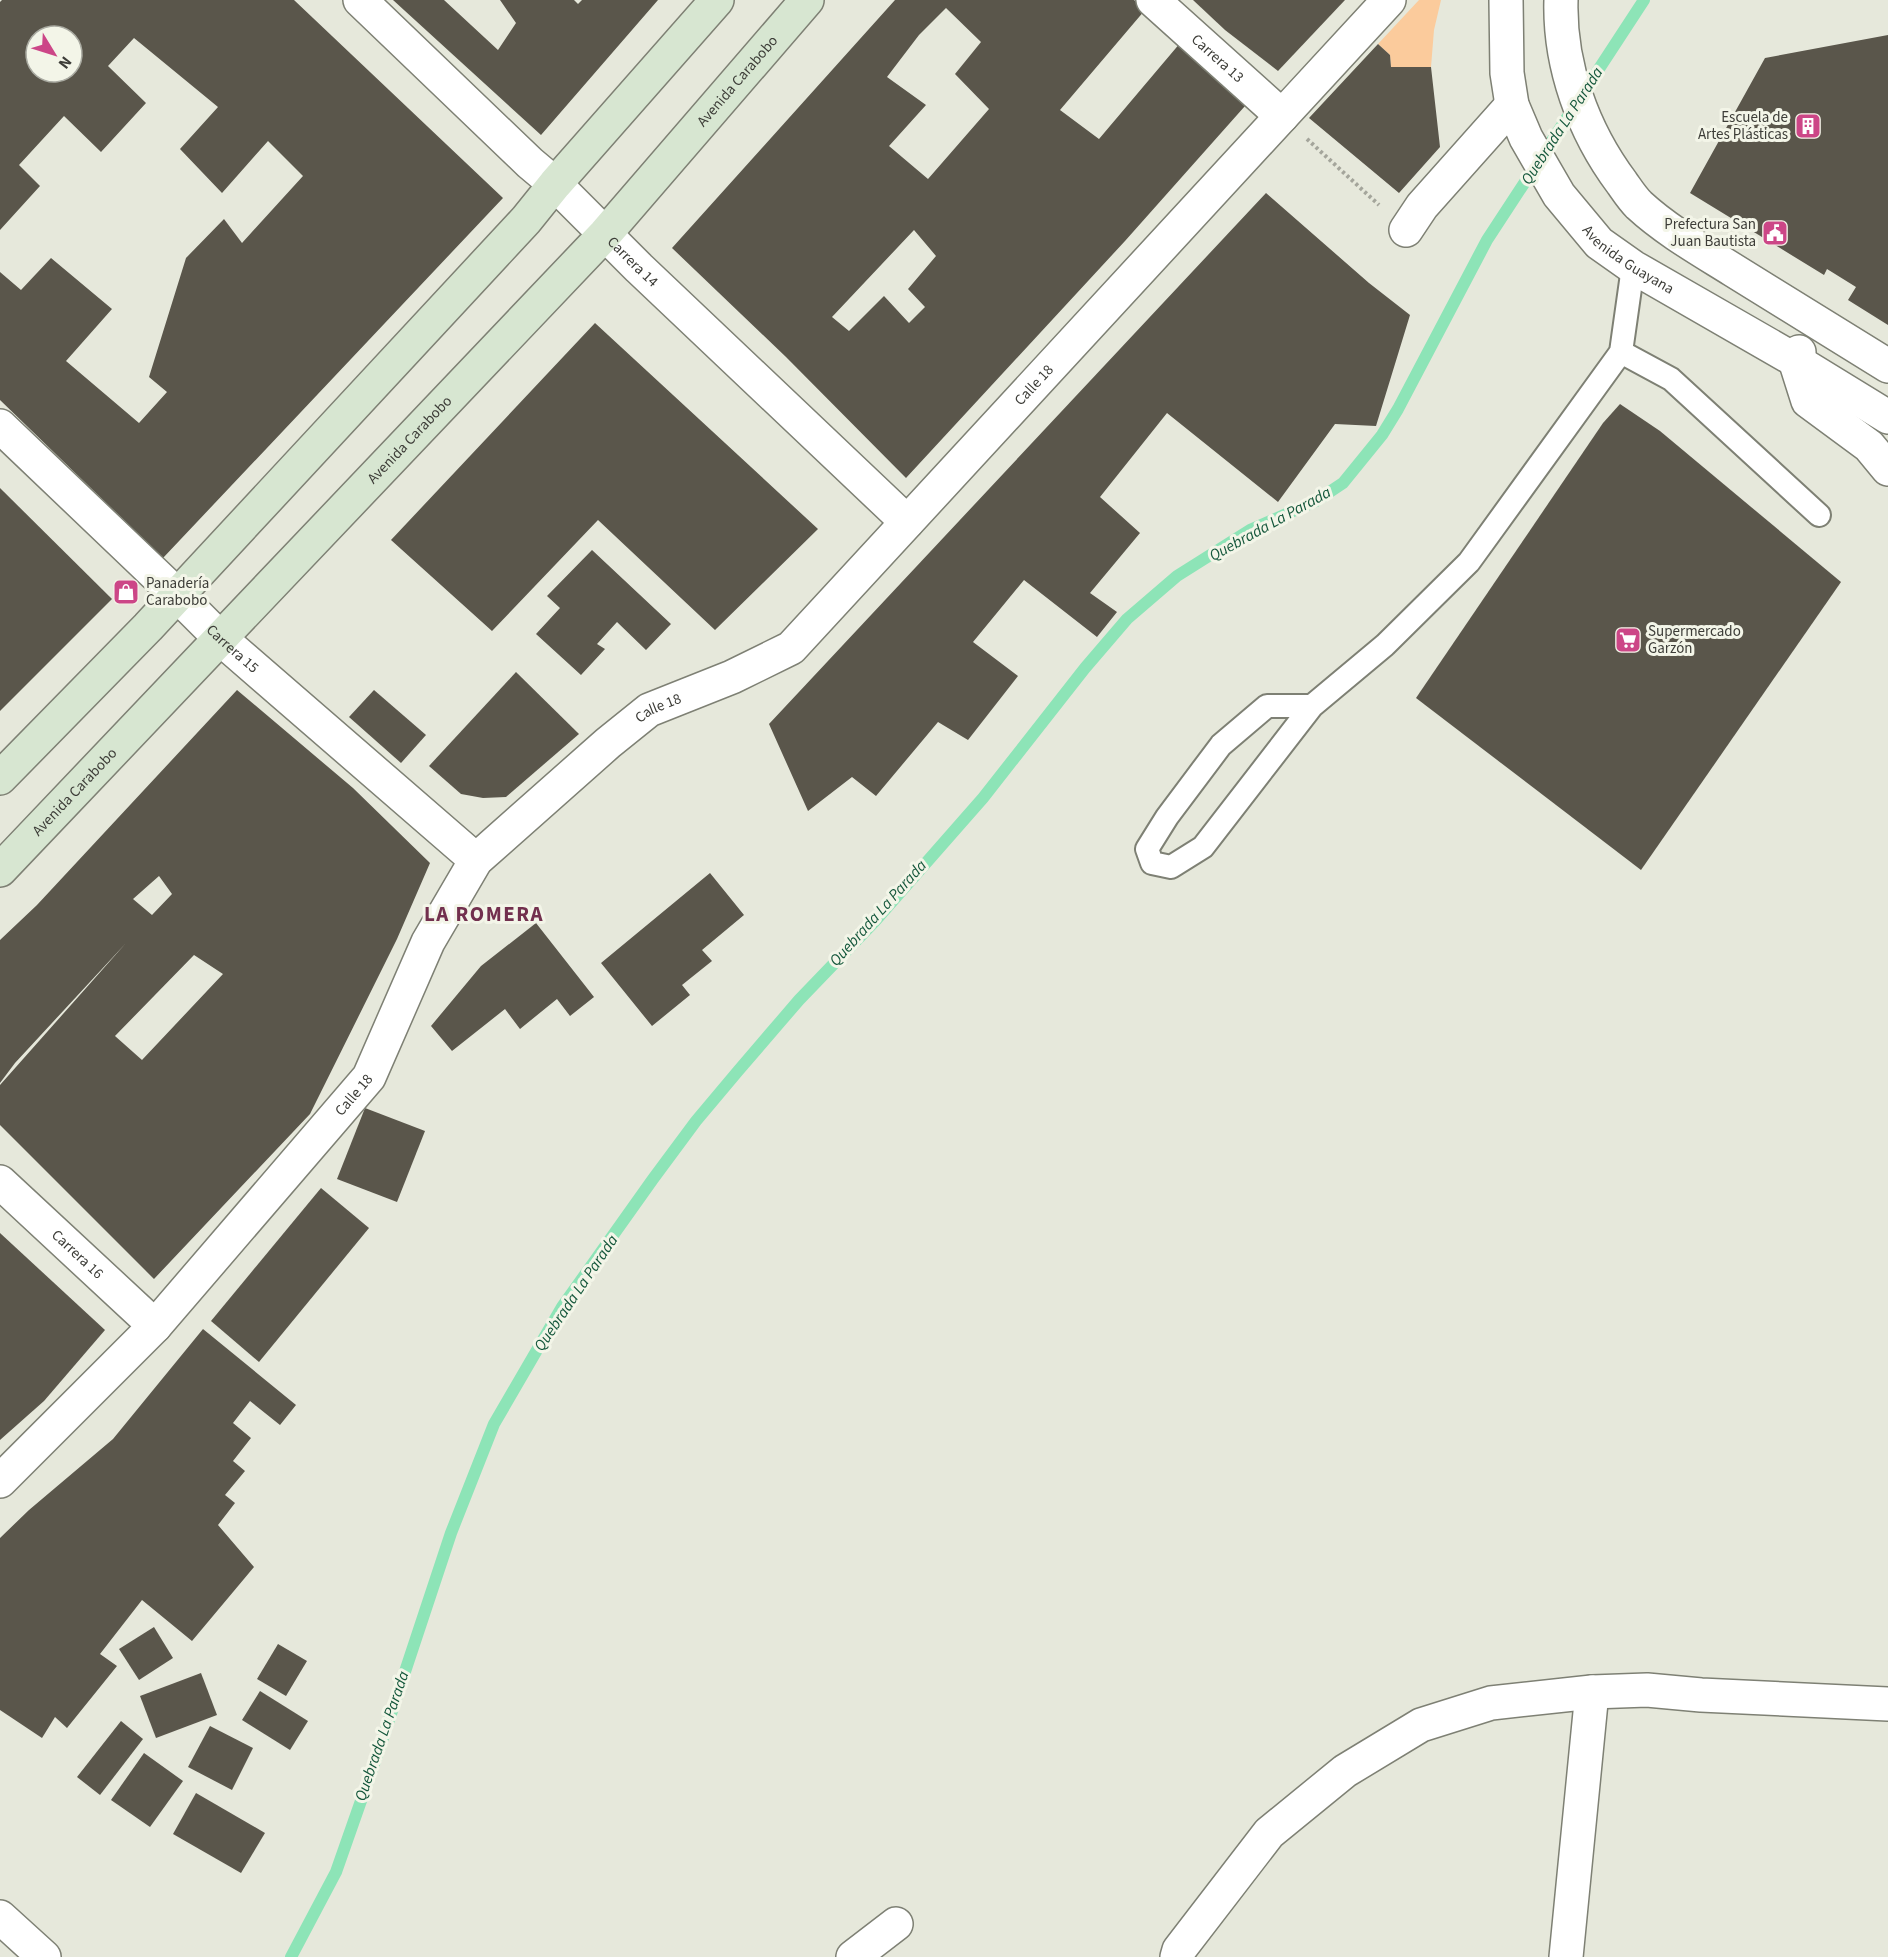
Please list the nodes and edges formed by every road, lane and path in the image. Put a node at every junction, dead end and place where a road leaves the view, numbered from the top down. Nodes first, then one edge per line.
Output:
1 (360, 0) edge
2 (717, 0) edge
3 (807, 0) edge
4 (1153, 0) edge
5 (1389, 0) edge
6 (1506, 0) edge
7 (1560, 0) edge
8 (1512, 105) junction
9 (1282, 116) junction
10 (555, 184) junction
11 (1406, 230) joint
12 (605, 234) junction
13 (1633, 267) junction
14 (1814, 321) junction
15 (1621, 352) junction
16 (1795, 360) junction
17 (1888, 366) edge
18 (1888, 417) edge
19 (0, 426) edge
20 (1888, 469) edge
21 (1819, 515) dead end
22 (907, 522) junction
23 (176, 594) junction
24 (221, 639) junction
25 (1312, 706) junction
26 (0, 778) edge
27 (476, 860) junction
28 (0, 870) edge
29 (0, 1182) edge
30 (155, 1326) junction
31 (0, 1481) edge
32 (1592, 1692) junction
33 (1888, 1704) edge
34 (0, 1917) edge
35 (896, 1924) dead end
36 (44, 1957) edge
37 (853, 1957) edge
38 (1177, 1957) edge
39 (1566, 1957) edge

1 - 10 street, Carrera 14
2 - 10 main road
3 - 12 main road, Avenida Carabobo
4 - 9 street, Carrera 13
5 - 9 street, Calle 18
6 - 8 street, Avenida Guayana
7 - 14 street
8 - 11 street
8 - 13 street, Avenida Guayana
9 - 11 path
9 - 22 street, Calle 18
10 - 12 street, Carrera 14
10 - 23 main road
12 - 22 street, Carrera 14
12 - 24 main road, Avenida Carabobo
13 - 15 lane
13 - 16 street, Avenida Guayana
14 - 16 street
14 - 17 street
15 - 21 lane
15 - 25 lane
16 - 18 street, Avenida Guayana
16 - 20 street
19 - 23 street, Carrera 15
22 - 27 street, Calle 18
23 - 24 street, Carrera 15
23 - 26 main road
24 - 27 street, Carrera 15
24 - 28 main road, Avenida Carabobo
25 - 25 lane
27 - 30 street, Calle 18
29 - 30 street, Carrera 16
30 - 31 street, Calle 18
32 - 33 street
32 - 38 street
32 - 39 street
34 - 36 street
35 - 37 street

